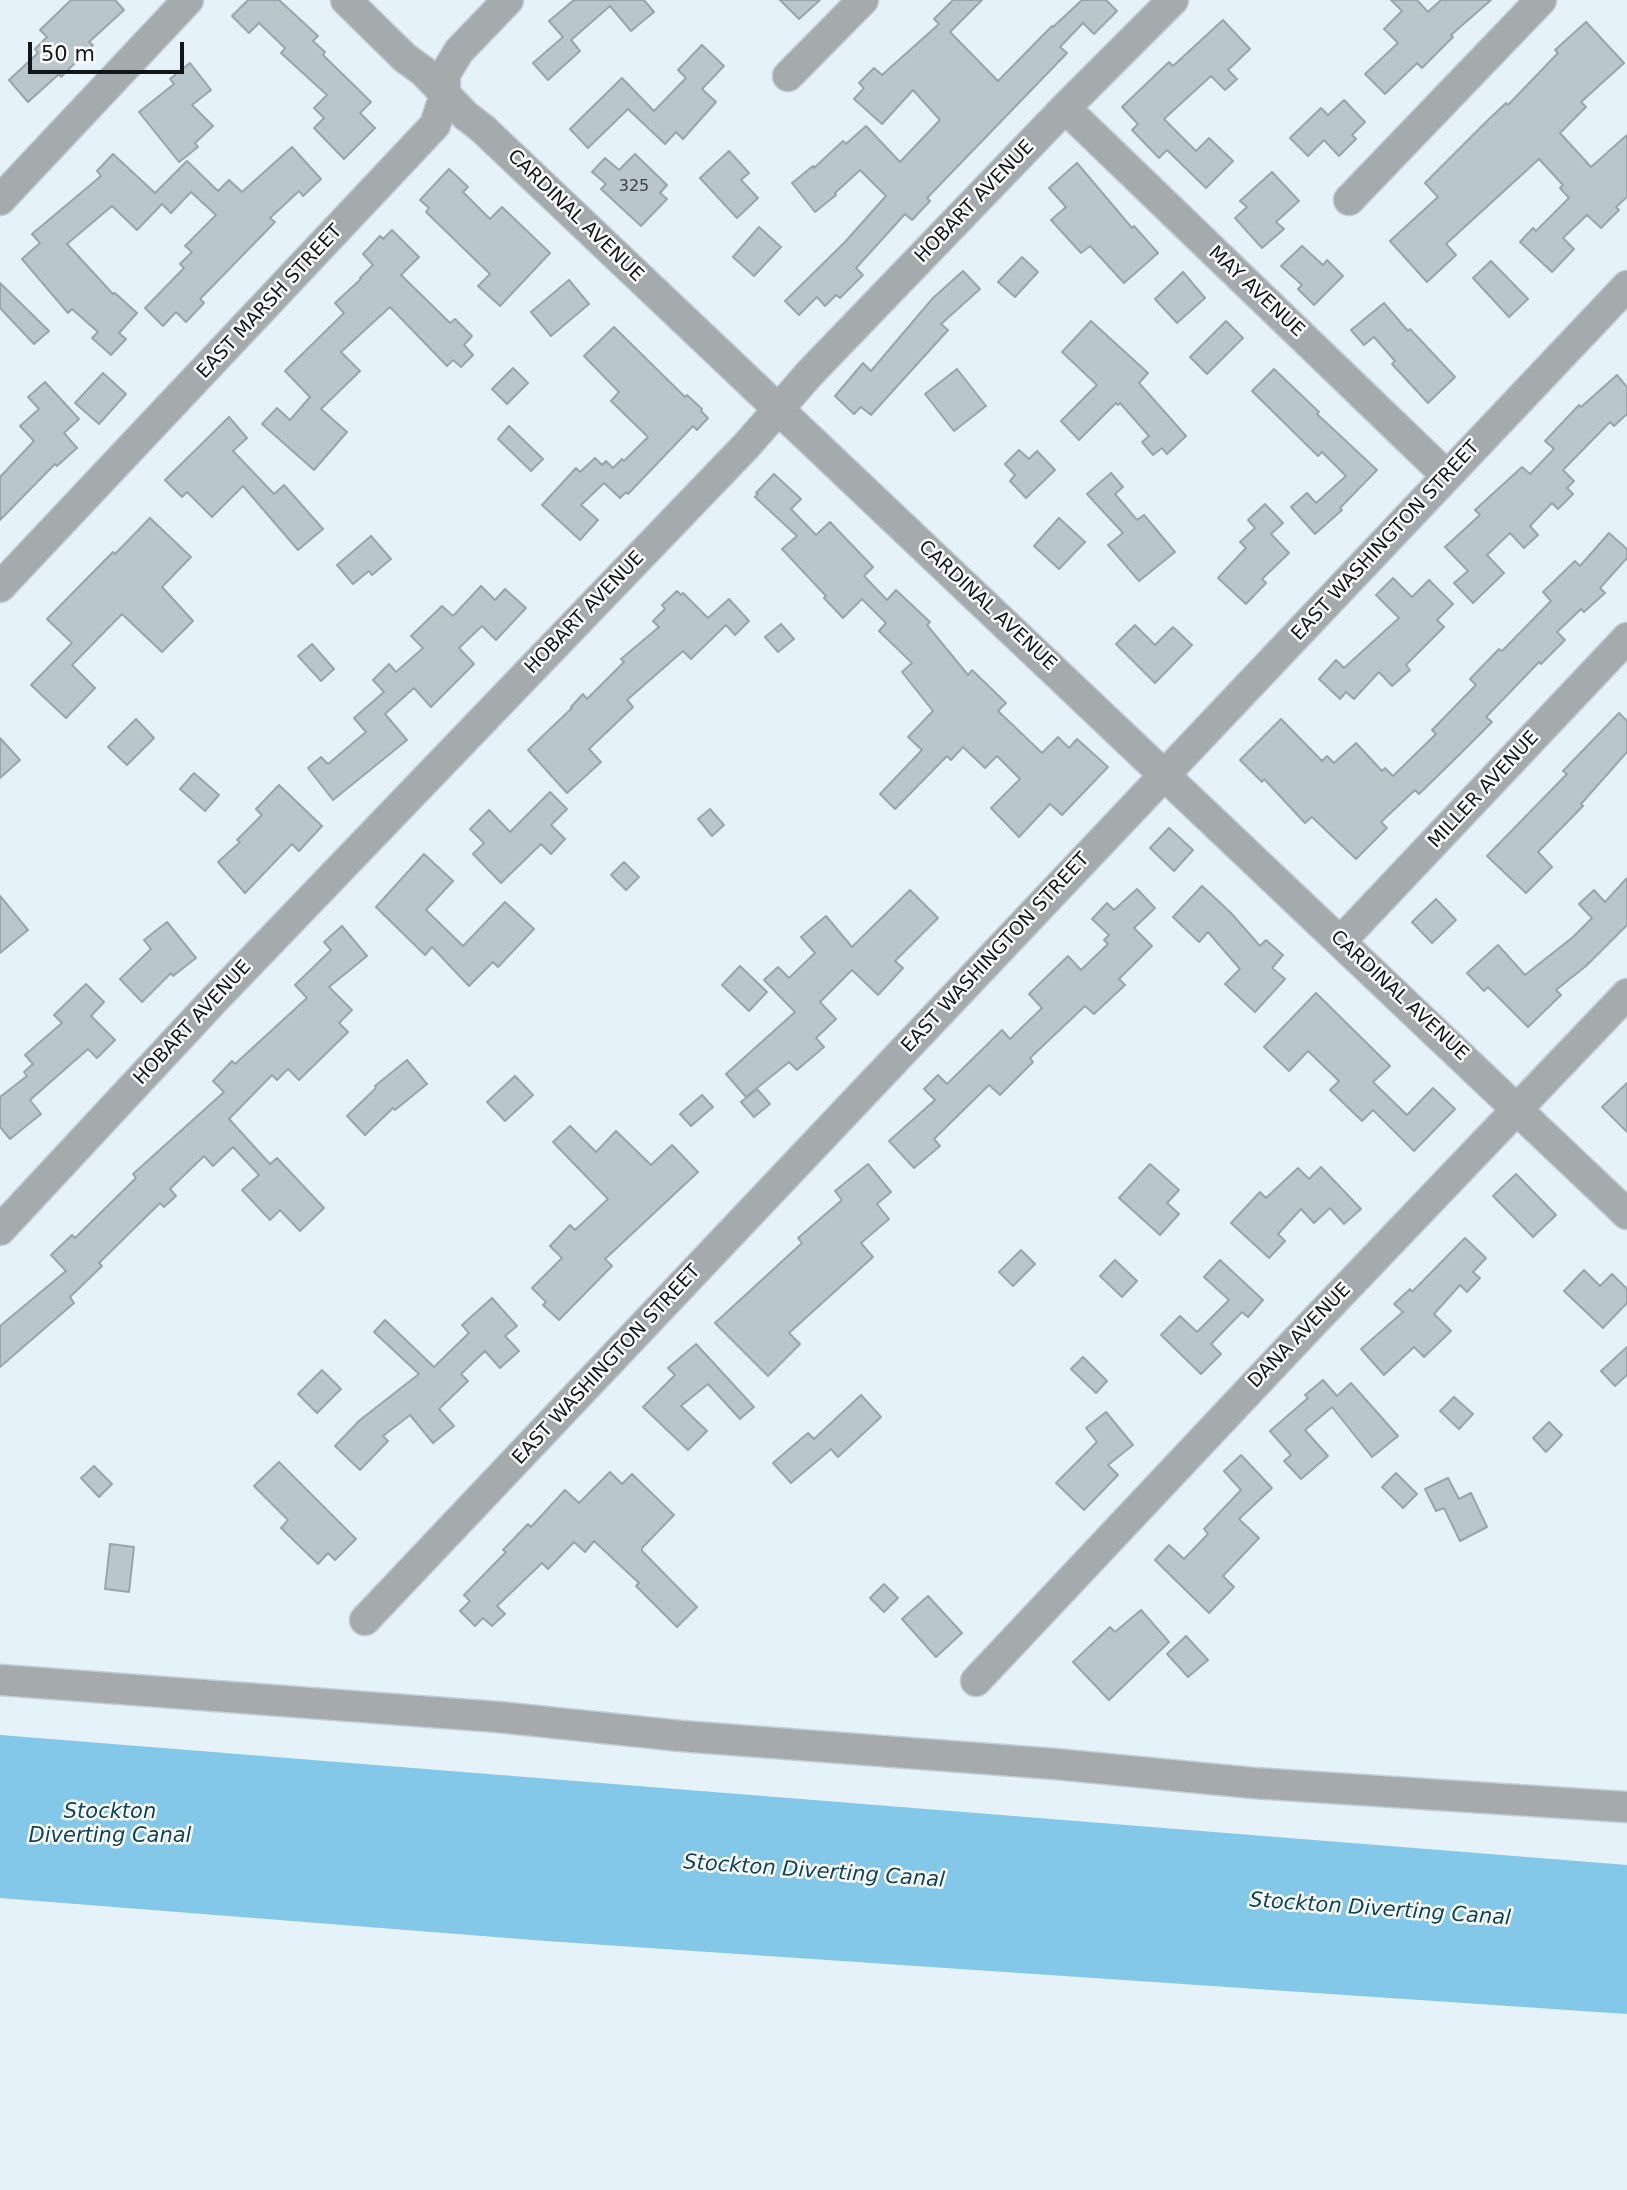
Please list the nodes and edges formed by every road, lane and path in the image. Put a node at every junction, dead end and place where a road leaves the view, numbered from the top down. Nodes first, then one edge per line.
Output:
1 (188, 0) edge
2 (346, 0) edge
3 (508, 0) edge
4 (863, 0) edge
5 (1173, 0) edge
6 (1541, 0) edge
7 (788, 76) dead end
8 (445, 94) junction
9 (1065, 108) junction
10 (0, 200) edge
11 (1349, 200) dead end
12 (1627, 286) edge
13 (778, 409) junction
14 (1447, 476) junction
15 (0, 587) edge
16 (1627, 638) edge
17 (1166, 774) junction
18 (1341, 941) junction
19 (1627, 994) edge
20 (1518, 1109) junction
21 (1627, 1214) edge
22 (0, 1230) edge
23 (365, 1620) dead end
24 (0, 1680) edge
25 (976, 1681) dead end
26 (1627, 1807) edge

1 - 10 street
2 - 8 street, CARDINAL AVENUE
3 - 8 street, EAST MARSH STREET
4 - 7 street
5 - 9 street, HOBART AVENUE
6 - 11 street
8 - 13 street, CARDINAL AVENUE
8 - 15 street, EAST MARSH STREET
9 - 13 street, HOBART AVENUE
9 - 14 street, MAY AVENUE
12 - 14 street, EAST WASHINGTON STREET
13 - 17 street, CARDINAL AVENUE
13 - 22 street, HOBART AVENUE
14 - 17 street, EAST WASHINGTON STREET
16 - 18 street, MILLER AVENUE
17 - 18 street, CARDINAL AVENUE
17 - 23 street, EAST WASHINGTON STREET
18 - 20 street, CARDINAL AVENUE
19 - 20 street, DANA AVENUE
20 - 21 street, CARDINAL AVENUE
20 - 25 street, DANA AVENUE
24 - 26 street

